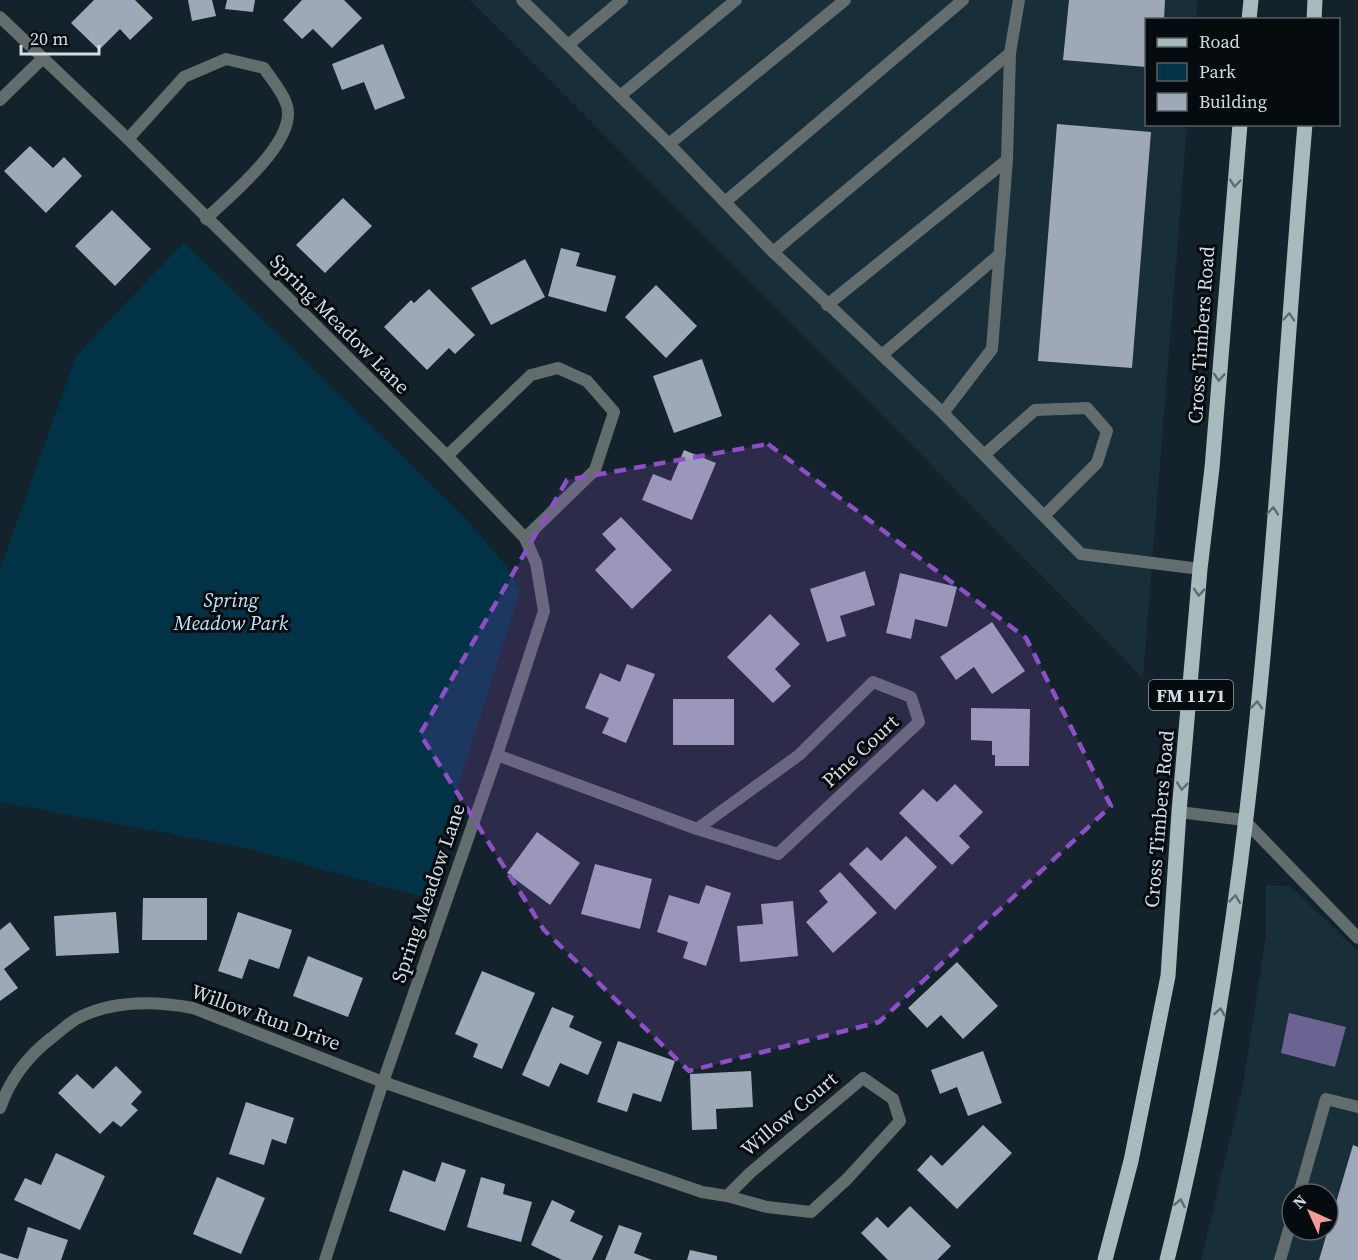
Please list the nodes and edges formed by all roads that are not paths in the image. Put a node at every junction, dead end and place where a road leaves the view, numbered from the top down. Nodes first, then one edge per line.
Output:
1 (522, 0) edge
2 (622, 0) edge
3 (736, 0) edge
4 (845, 0) edge
5 (963, 0) edge
6 (1019, 0) edge
7 (1251, 0) edge
8 (1315, 0) edge
9 (0, 17) edge
10 (1249, 18) edge
11 (1314, 18) edge
12 (568, 45) junction
13 (1010, 53) junction
14 (42, 59) junction
15 (620, 96) junction
16 (0, 100) edge
17 (1240, 126) edge
18 (1305, 126) edge
19 (128, 139) junction
20 (669, 144) junction
21 (1007, 160) junction
22 (725, 202) junction
23 (206, 219) junction
24 (773, 252) junction
25 (1000, 254) junction
26 (827, 305) junction
27 (882, 355) junction
28 (943, 413) junction
29 (984, 455) junction
30 (447, 456) junction
31 (1044, 516) junction
32 (525, 538) junction
33 (1200, 569) junction
34 (498, 755) junction
35 (1179, 812) junction
36 (1244, 820) junction
37 (698, 829) junction
38 (1358, 938) edge
39 (383, 1082) junction
40 (1358, 1107) edge
41 (0, 1108) edge
42 (1302, 1182) edge
43 (727, 1196) junction
44 (1285, 1242) edge
45 (325, 1260) edge
46 (1105, 1260) edge
47 (1167, 1260) edge
48 (1280, 1260) edge

1 - 12 street
2 - 12 street
3 - 15 street
4 - 20 street
5 - 22 street
6 - 13 street
7 - 10 main road
8 - 11 main road
9 - 14 street, Spring Meadow Lane
12 - 15 street
13 - 21 street
13 - 24 street
14 - 16 street
14 - 19 street, Spring Meadow Lane
15 - 20 street
17 -> 33 main road, Cross Timbers Road / FM 1171
36 -> 18 main road, FM 1171
19 - 23 street, Spring Meadow Lane
19 - 23 street
20 - 22 street
21 - 25 street
21 - 26 street
22 - 24 street
23 - 30 street, Spring Meadow Lane
24 - 26 street
25 - 27 street
25 - 28 street
26 - 27 street
27 - 28 street
28 - 29 street
29 - 31 street
29 - 31 street
30 - 32 street, Spring Meadow Lane
30 - 32 street
31 - 33 street
32 - 34 street, Spring Meadow Lane
33 -> 35 main road, Cross Timbers Road / FM 1171
34 - 37 street, Pine Court
34 - 39 street, Spring Meadow Lane
35 - 36 street
35 - 46 main road, Cross Timbers Road / FM 1171
36 - 38 street
47 -> 36 main road, FM 1171
37 - 37 street, Pine Court
39 - 41 street, Willow Run Drive
39 - 43 street, Willow Court
39 - 45 street, Spring Meadow Lane
40 - 42 street
43 - 43 street, Willow Court
44 - 48 street

